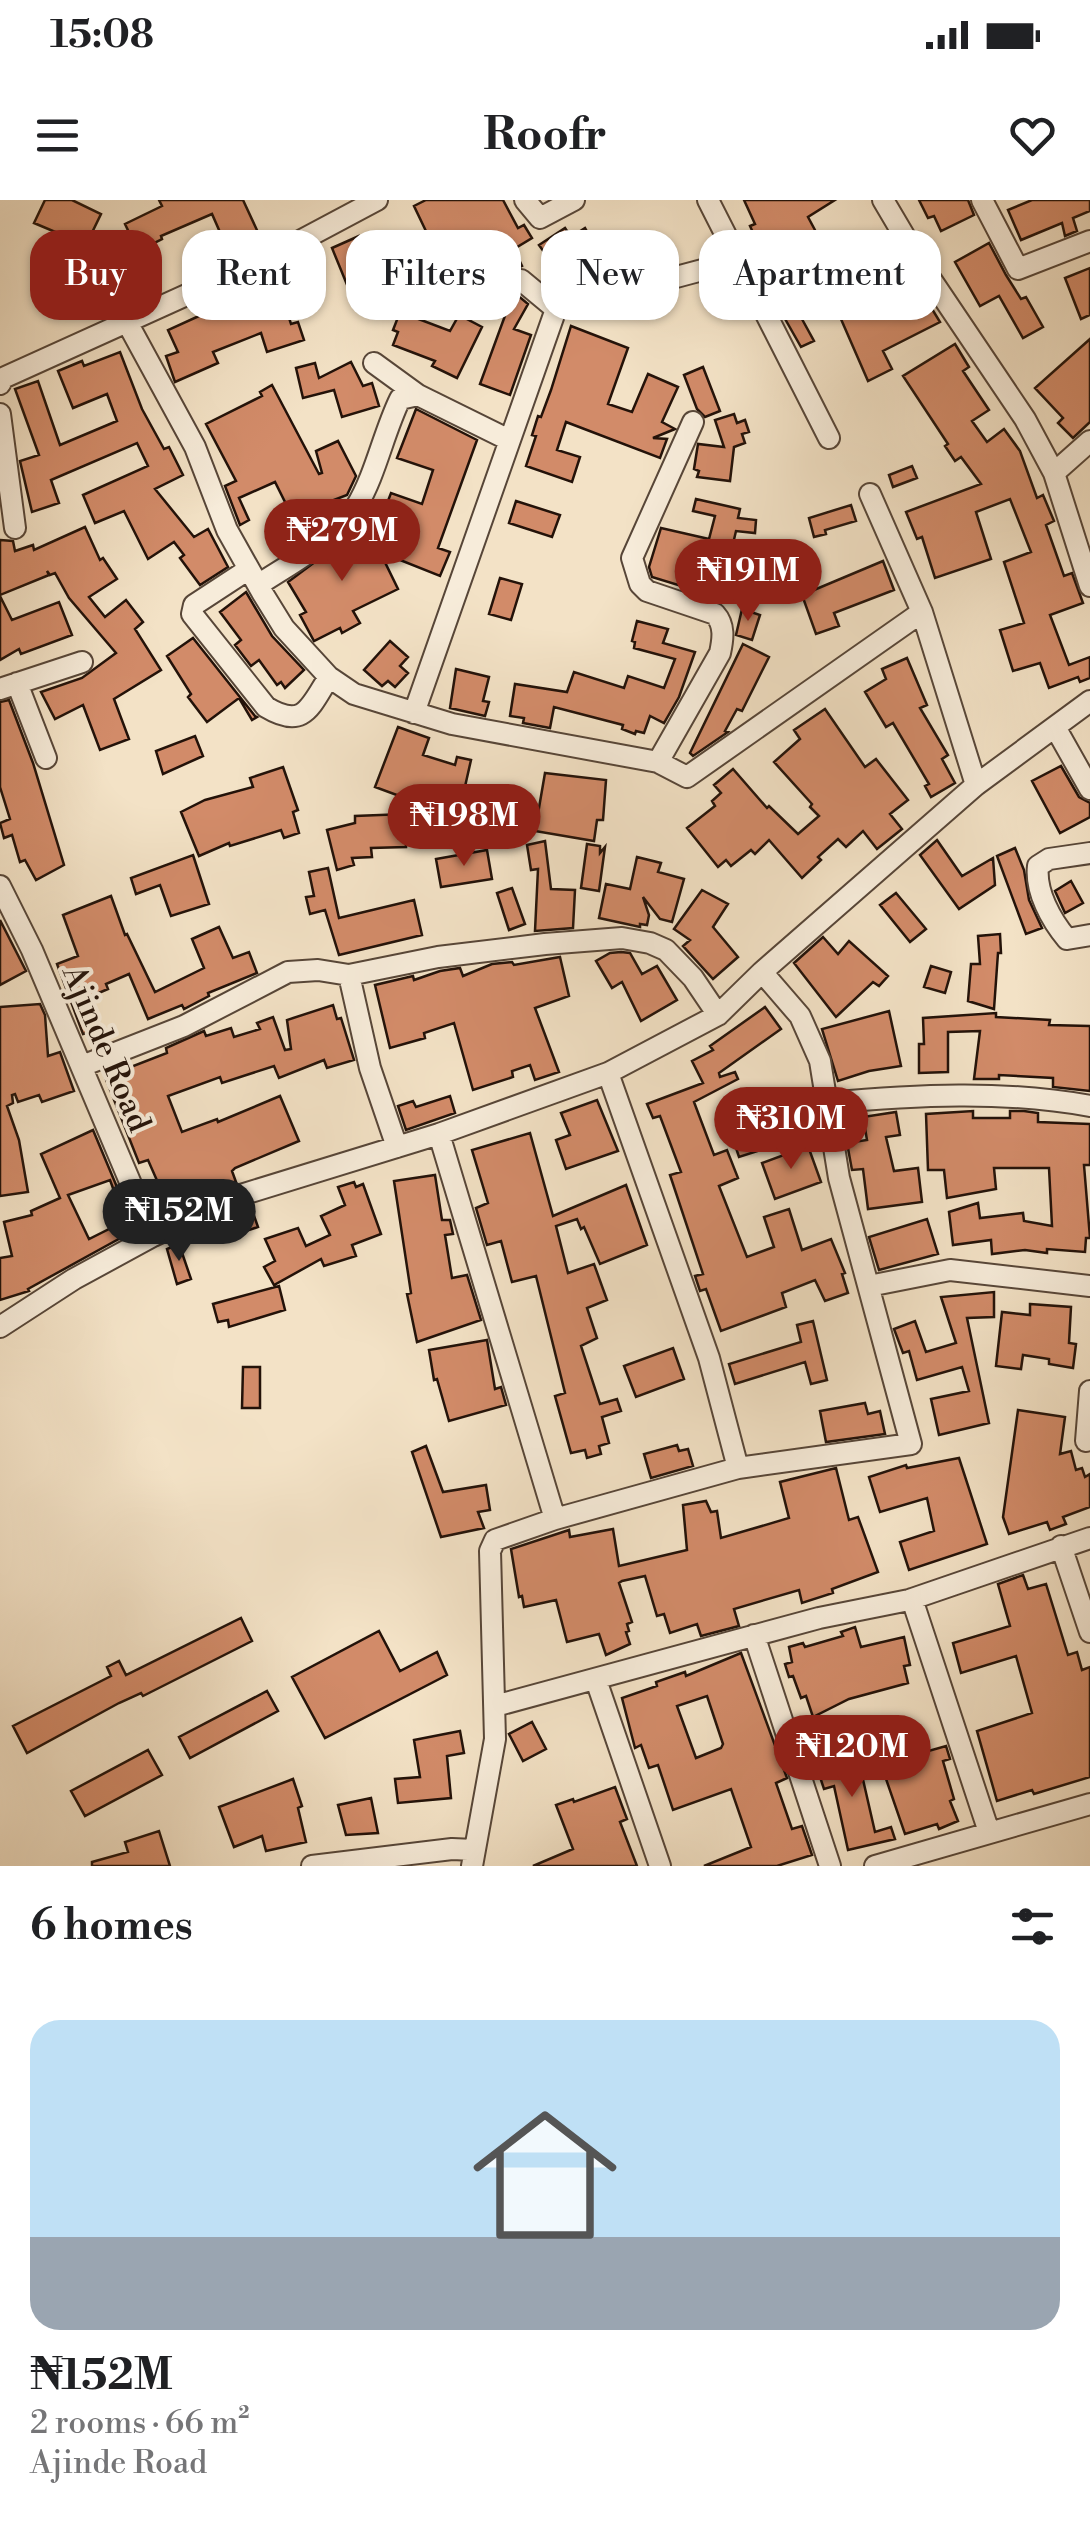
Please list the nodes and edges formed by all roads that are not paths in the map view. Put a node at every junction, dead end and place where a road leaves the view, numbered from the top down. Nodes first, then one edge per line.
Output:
1 (377, 200) edge
2 (525, 200) edge
3 (574, 200) edge
4 (708, 200) edge
5 (883, 200) edge
6 (982, 200) edge
7 (350, 206) edge
8 (724, 230) edge
9 (1090, 241) edge
10 (522, 280) dead end
11 (541, 296) edge
12 (552, 320) edge
13 (770, 320) edge
14 (128, 324) junction
15 (374, 363) dead end
16 (0, 384) edge
17 (418, 395) junction
18 (0, 414) edge
19 (693, 422) dead end
20 (829, 438) dead end
21 (509, 440) junction
22 (1090, 441) edge
23 (1054, 473) junction
24 (870, 494) dead end
25 (16, 528) dead end
26 (254, 577) junction
27 (1090, 586) edge
28 (922, 612) junction
29 (82, 662) dead end
30 (329, 677) junction
31 (8, 686) edge
32 (1090, 701) edge
33 (414, 712) junction
34 (1055, 727) junction
35 (46, 758) dead end
36 (658, 762) junction
37 (976, 785) junction
38 (1090, 789) edge
39 (1090, 853) edge
40 (0, 886) edge
41 (1090, 935) edge
42 (762, 972) junction
43 (350, 975) junction
44 (718, 1015) junction
45 (82, 1066) junction
46 (608, 1073) junction
47 (828, 1104) junction
48 (1090, 1106) edge
49 (438, 1134) junction
50 (396, 1147) junction
51 (153, 1236) junction
52 (868, 1286) junction
53 (1090, 1286) edge
54 (0, 1327) edge
55 (1090, 1390) edge
56 (1086, 1441) dead end
57 (738, 1468) junction
58 (555, 1518) junction
59 (1090, 1538) edge
60 (1061, 1546) junction
61 (912, 1599) junction
62 (1090, 1632) edge
63 (754, 1636) junction
64 (596, 1680) junction
65 (495, 1706) junction
66 (1090, 1804) edge
67 (989, 1832) junction
68 (473, 1858) edge
69 (312, 1866) edge
70 (660, 1866) edge
71 (830, 1866) edge
72 (875, 1866) edge

1 - 7 street
2 - 3 street
4 - 8 street
5 - 23 street
6 - 9 street
7 - 14 street
10 - 11 street
12 - 21 street
13 - 20 street
14 - 16 street
14 - 26 street
15 - 17 street
17 - 21 street
17 - 26 street
18 - 25 street
19 - 36 street
21 - 33 street
22 - 23 street
23 - 27 street
24 - 28 street
26 - 30 street
26 - 30 street
28 - 36 street
28 - 37 street
29 - 31 street
30 - 33 street
31 - 35 street
32 - 34 street
33 - 36 street
34 - 37 street
34 - 38 street
37 - 42 street
39 - 41 street
40 - 45 street, Ajinde Road
42 - 44 street
42 - 47 street
43 - 44 street
43 - 45 street
43 - 50 street
44 - 46 street
45 - 51 street, Ajinde Road
46 - 49 street
46 - 57 street
47 - 48 street
47 - 52 street
49 - 50 street
49 - 58 street
50 - 51 street
51 - 54 street
52 - 53 street
52 - 57 street
55 - 56 street
57 - 58 street
58 - 65 street
59 - 60 street
60 - 61 street
60 - 62 street
61 - 63 street
61 - 67 street
63 - 64 street
63 - 71 street
64 - 65 street
64 - 70 street
65 - 68 street
66 - 67 street
67 - 72 street
68 - 69 street

